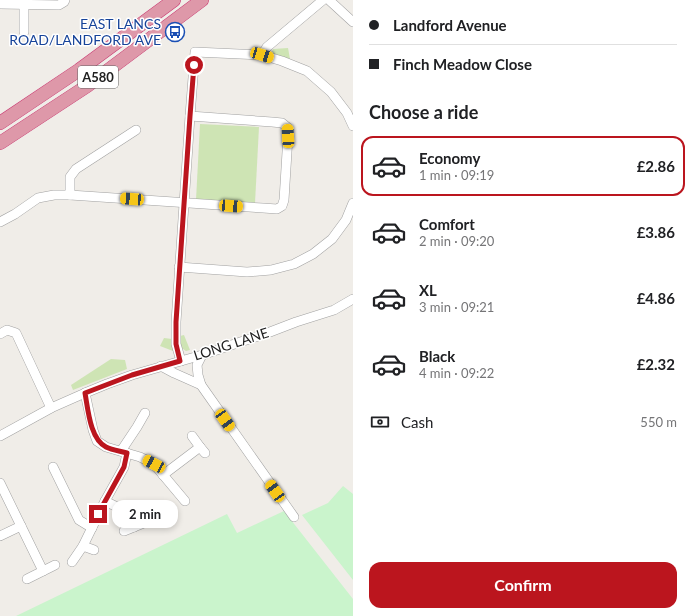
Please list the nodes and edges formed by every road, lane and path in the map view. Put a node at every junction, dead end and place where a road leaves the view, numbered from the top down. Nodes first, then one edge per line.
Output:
1 (65, 0) edge
2 (174, 0) edge
3 (323, 0) edge
4 (329, 0) edge
5 (197, 2) edge
6 (0, 4) edge
7 (24, 4) junction
8 (353, 22) edge
9 (24, 32) dead end
10 (262, 55) junction
11 (190, 116) junction
12 (0, 122) edge
13 (353, 126) edge
14 (136, 130) dead end
15 (0, 143) edge
16 (70, 195) junction
17 (184, 203) junction
18 (353, 203) edge
19 (0, 222) edge
20 (179, 267) junction
21 (353, 299) edge
22 (0, 334) edge
23 (202, 355) junction
24 (180, 361) junction
25 (161, 366) junction
26 (201, 385) junction
27 (85, 393) junction
28 (51, 408) junction
29 (145, 413) dead end
30 (0, 436) edge
31 (192, 436) dead end
32 (124, 452) junction
33 (53, 467) dead end
34 (163, 475) junction
35 (0, 483) edge
36 (105, 501) junction
37 (185, 501) dead end
38 (294, 517) dead end
39 (146, 522) dead end
40 (21, 526) junction
41 (134, 527) junction
42 (92, 528) junction
43 (124, 531) dead end
44 (0, 536) edge
45 (84, 546) junction
46 (94, 550) dead end
47 (72, 562) dead end
48 (54, 564) dead end
49 (43, 571) junction
50 (27, 578) dead end

1 - 7 street
2 - 12 highway, A580
3 - 10 street
4 - 8 street
5 - 15 highway, A580
6 - 7 street
7 - 9 street
10 - 11 street
10 - 13 street
11 - 17 street
11 - 17 street
14 - 16 street
16 - 17 street
16 - 19 street
17 - 20 street
18 - 20 street
20 - 24 street
21 - 23 street, LONG LANE
22 - 28 street
23 - 24 street, LONG LANE
23 - 26 street
24 - 25 street, LONG LANE
25 - 26 street
25 - 27 street, LONG LANE
26 - 38 street
27 - 28 street, LONG LANE
27 - 32 street
28 - 30 street, LONG LANE
29 - 32 street
31 - 34 street
32 - 34 street
32 - 36 street
33 - 42 street
34 - 37 street
35 - 40 street
36 - 41 street
36 - 42 street
39 - 41 street
40 - 44 street
40 - 49 street
41 - 43 street
42 - 45 street
45 - 46 street
45 - 47 street
48 - 49 street
49 - 50 street

